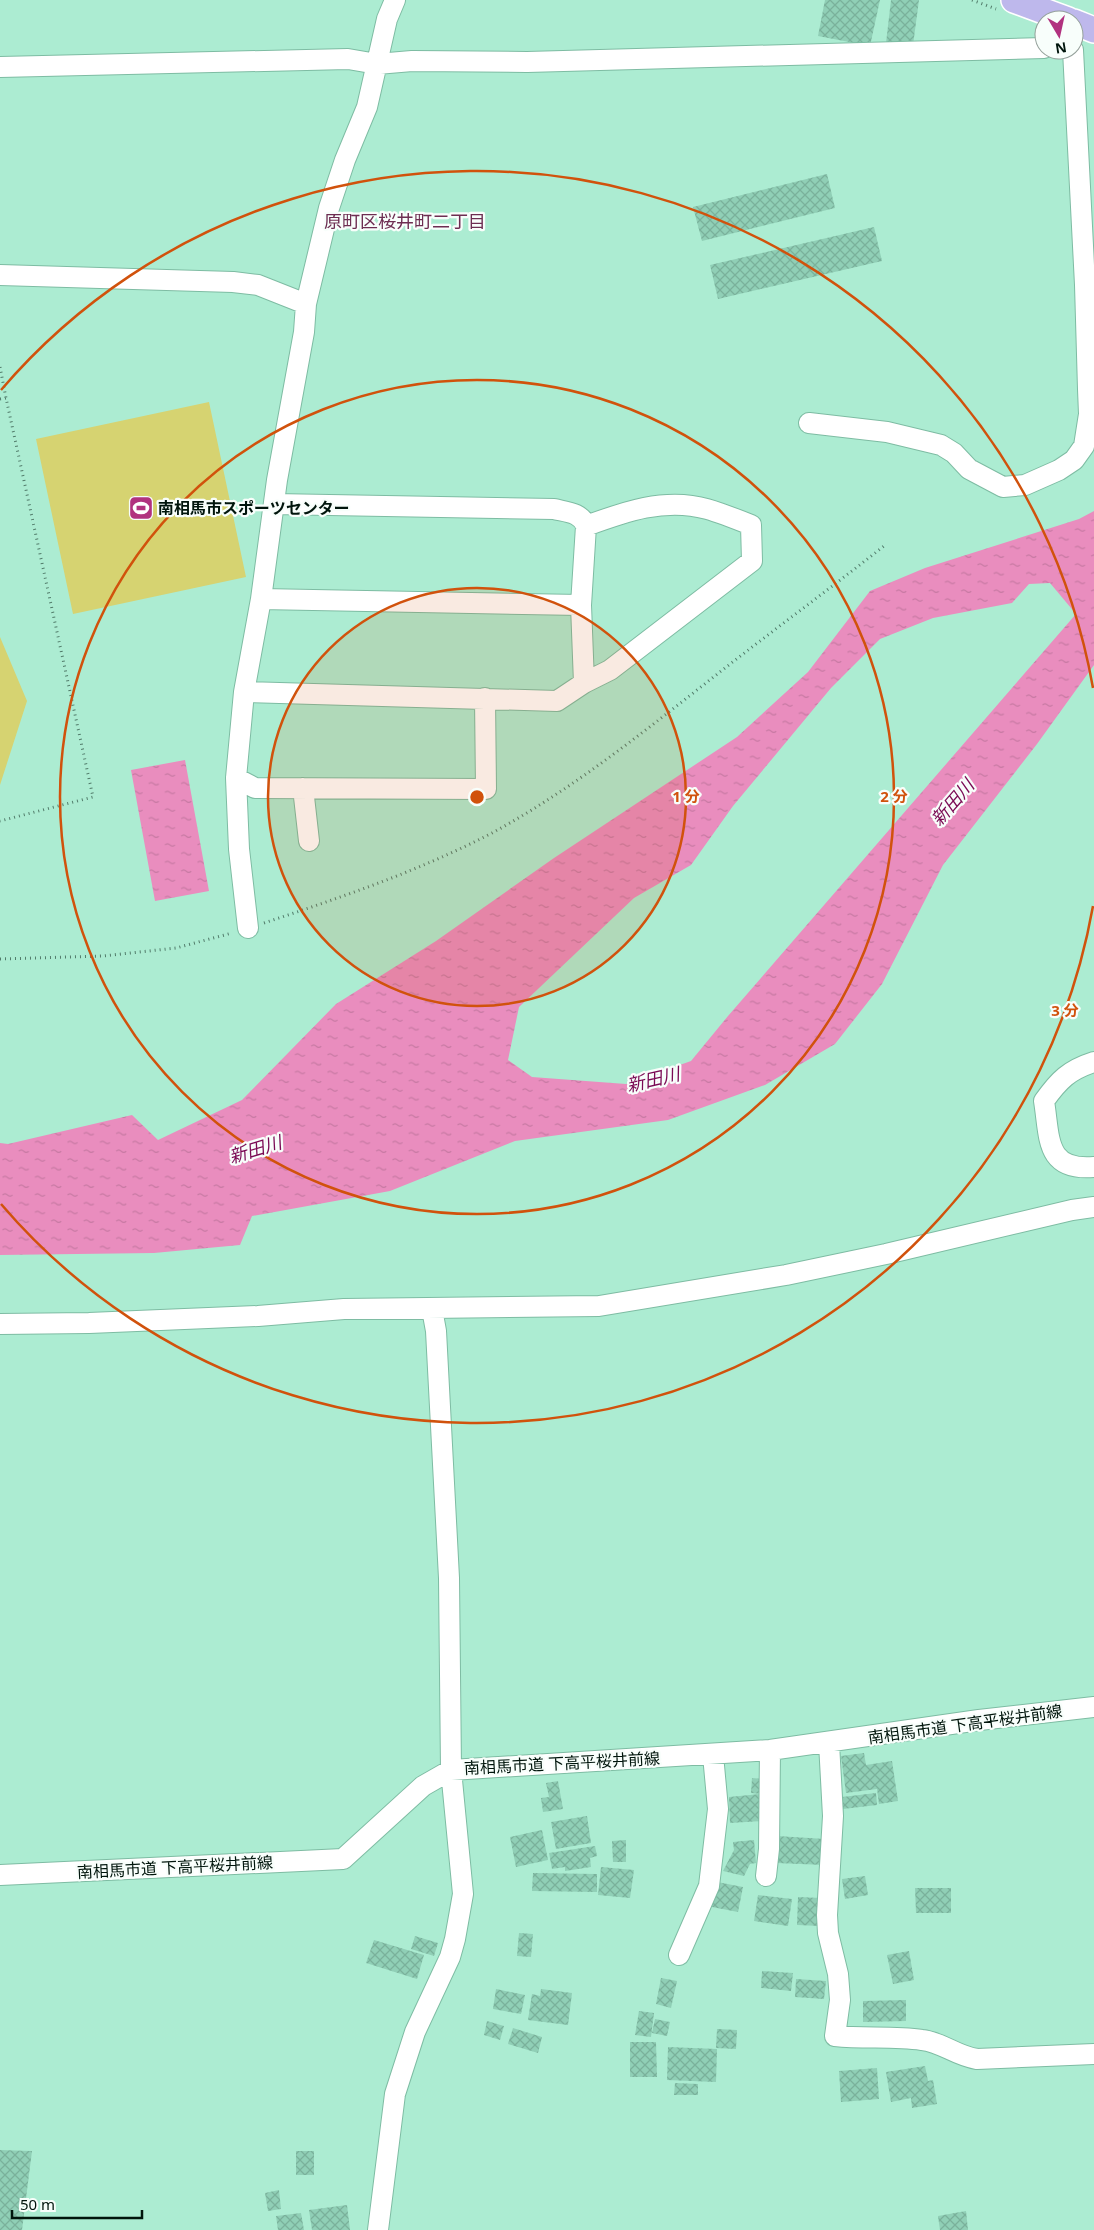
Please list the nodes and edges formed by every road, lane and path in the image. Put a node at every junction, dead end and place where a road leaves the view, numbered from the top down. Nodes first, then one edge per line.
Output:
1 (395, 0) edge
2 (1014, 0) edge
3 (1041, 10) edge
4 (1034, 48) edge
5 (1075, 60) edge
6 (376, 64) junction
7 (0, 67) edge
8 (0, 275) edge
9 (1090, 285) edge
10 (306, 304) junction
11 (0, 367) edge
12 (6, 398) junction
13 (0, 399) edge
14 (809, 423) dead end
15 (274, 504) junction
16 (586, 526) junction
17 (261, 599) junction
18 (581, 605) junction
19 (584, 683) junction
20 (244, 692) junction
21 (485, 698) junction
22 (236, 778) junction
23 (303, 788) junction
24 (0, 821) edge
25 (309, 841) dead end
26 (248, 928) dead end
27 (1094, 1062) edge
28 (1094, 1167) edge
29 (1094, 1207) edge
30 (432, 1309) junction
31 (0, 1324) edge
32 (1094, 1707) edge
33 (829, 1742) junction
34 (770, 1750) junction
35 (713, 1755) junction
36 (451, 1770) junction
37 (0, 1875) edge
38 (766, 1876) dead end
39 (679, 1955) dead end
40 (1094, 2054) edge
41 (378, 2230) edge

1 - 6 street
2 - 3 main road
4 - 6 street
5 - 9 street
6 - 7 street
6 - 10 street
8 - 10 street
9 - 14 street
10 - 15 street
11 - 12 path
12 - 13 path
12 - 24 path
15 - 16 street
15 - 17 street
16 - 18 street
16 - 19 street
17 - 18 street
17 - 20 street
18 - 19 street
19 - 21 street
20 - 21 street
20 - 22 street
21 - 23 street
22 - 23 street
22 - 26 street
23 - 25 street
27 - 28 street
29 - 30 street
30 - 31 street
30 - 36 street
32 - 33 street, 南相馬市道 下高平桜井前線
33 - 34 street, 南相馬市道 下高平桜井前線
33 - 40 street
34 - 35 street, 南相馬市道 下高平桜井前線
34 - 38 street
35 - 36 street, 南相馬市道 下高平桜井前線
35 - 39 street
36 - 37 street, 南相馬市道 下高平桜井前線
36 - 41 street

